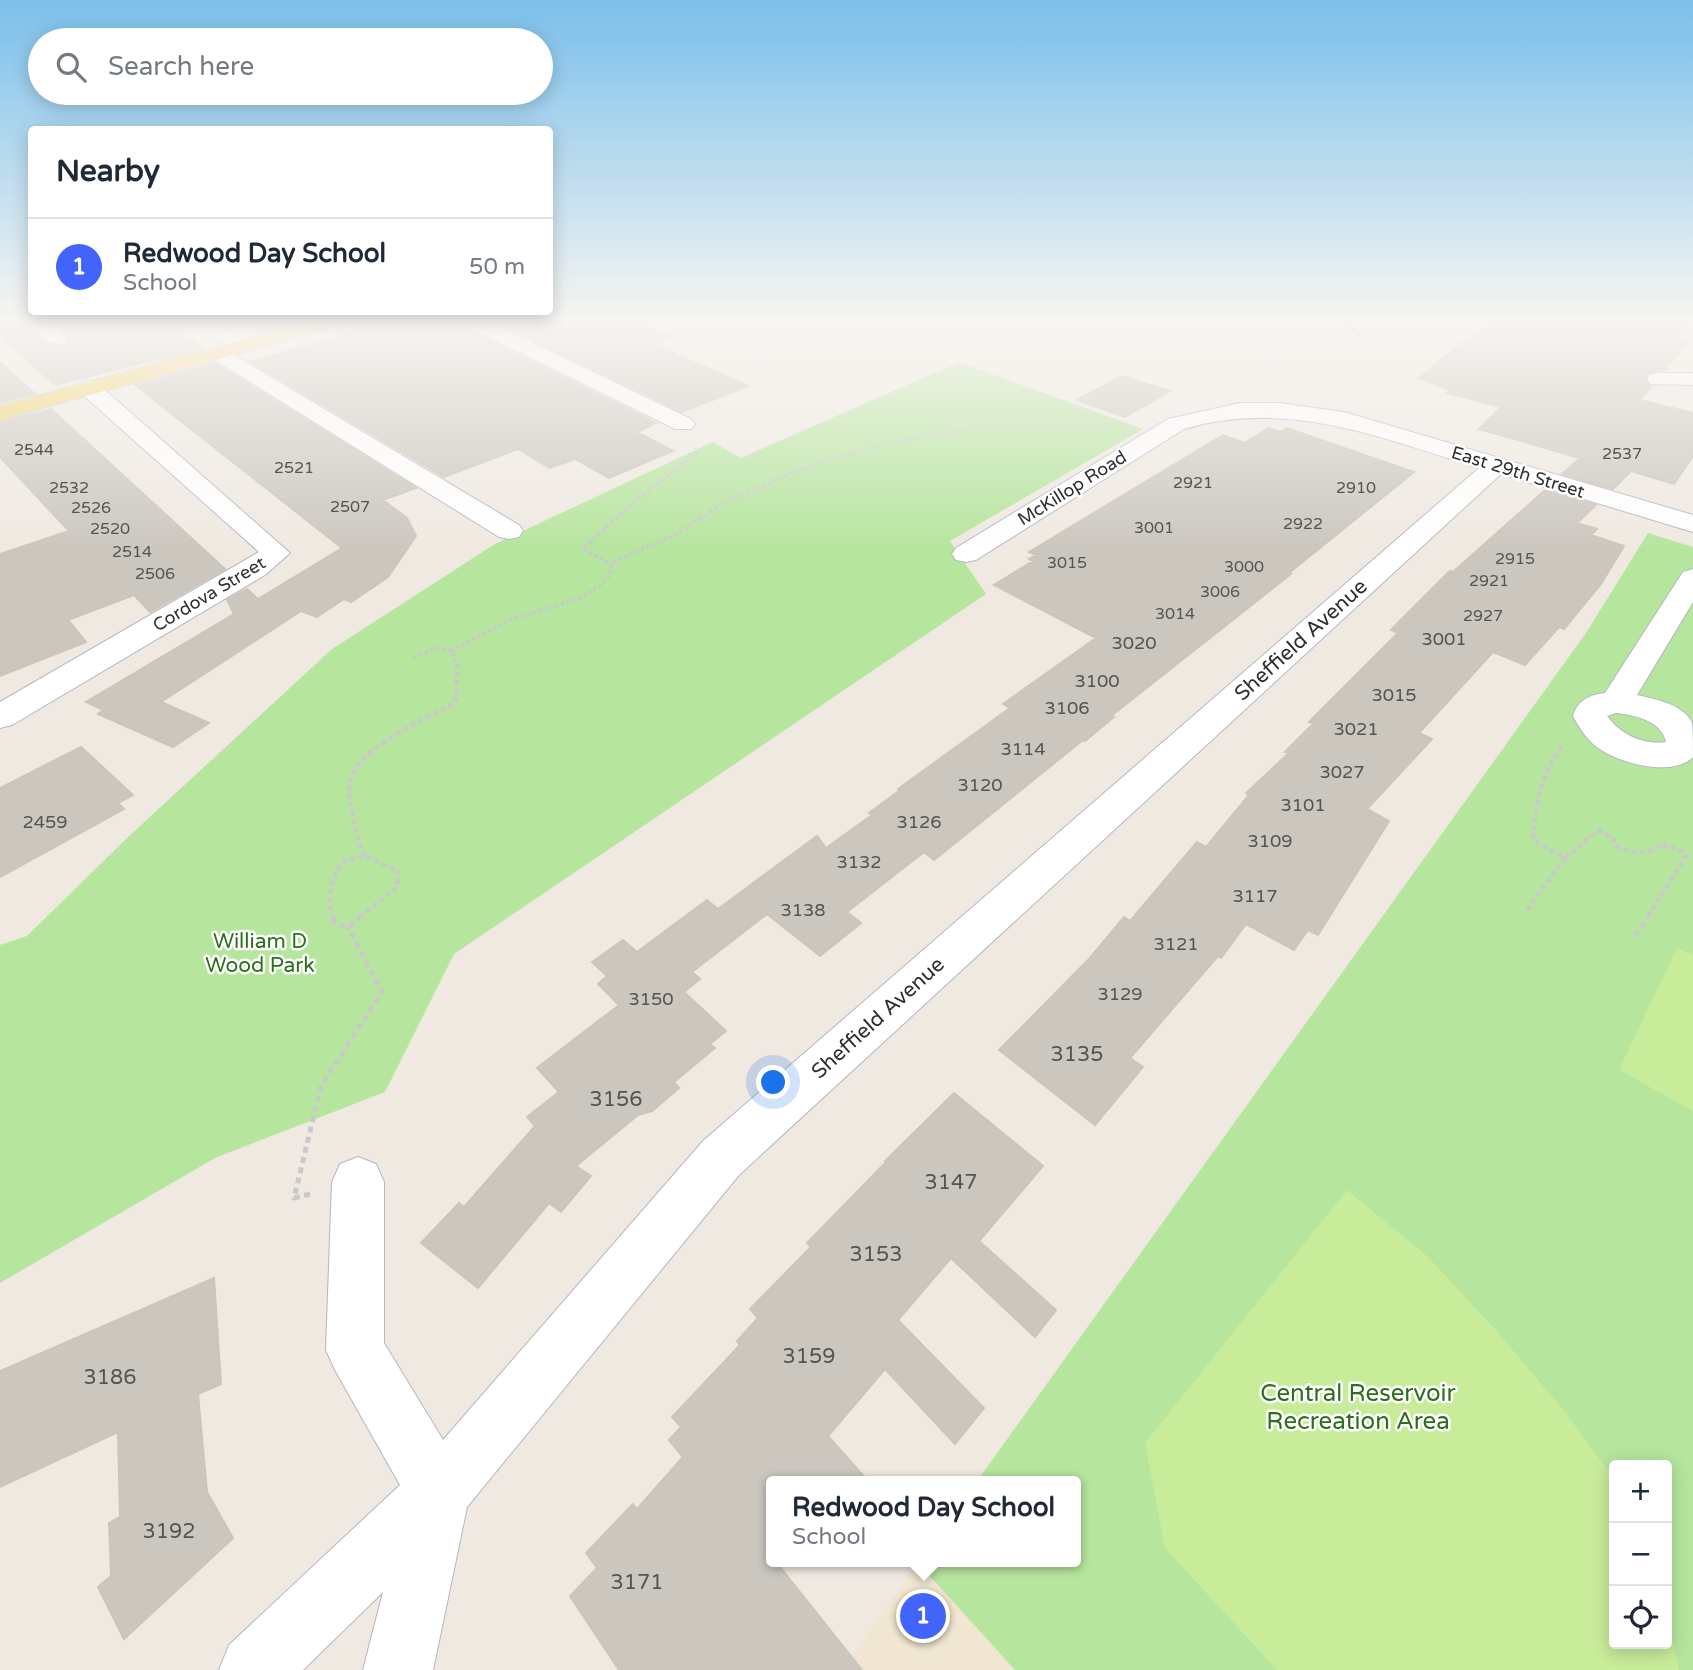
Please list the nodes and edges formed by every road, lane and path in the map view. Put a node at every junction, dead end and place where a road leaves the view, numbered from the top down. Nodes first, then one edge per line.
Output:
1 (63, 395) edge
2 (97, 395) edge
3 (286, 395) edge
4 (623, 395) edge
5 (0, 412) edge
6 (1343, 419) joint
7 (683, 424) joint
8 (1152, 439) junction
9 (1497, 465) junction
10 (1693, 524) edge
11 (509, 531) dead end
12 (966, 554) dead end
13 (613, 565) junction
14 (1693, 578) edge
15 (451, 651) junction
16 (414, 658) dead end
17 (1603, 709) joint
18 (0, 717) edge
19 (365, 856) junction
20 (1565, 858) junction
21 (1527, 910) dead end
22 (348, 927) junction
23 (1635, 936) dead end
24 (358, 1182) dead end
25 (294, 1198) dead end
26 (439, 1492) junction
27 (254, 1670) edge
28 (398, 1670) edge

1 - 5 main road
2 - 18 street, Cordova Street
3 - 11 street
4 - 7 street
6 - 8 street, McKillop Road
6 - 9 street, East 29th Street
7 - 13 path
8 - 12 street, McKillop Road
8 - 13 path
9 - 10 street, East 29th Street
9 - 26 street, Sheffield Avenue
13 - 15 path
14 - 17 street
15 - 16 path
15 - 19 path
17 - 20 path
19 - 22 path
19 - 22 path
20 - 21 path
20 - 23 path
22 - 25 path
24 - 26 street
26 - 27 street
26 - 28 street, Sheffield Avenue

